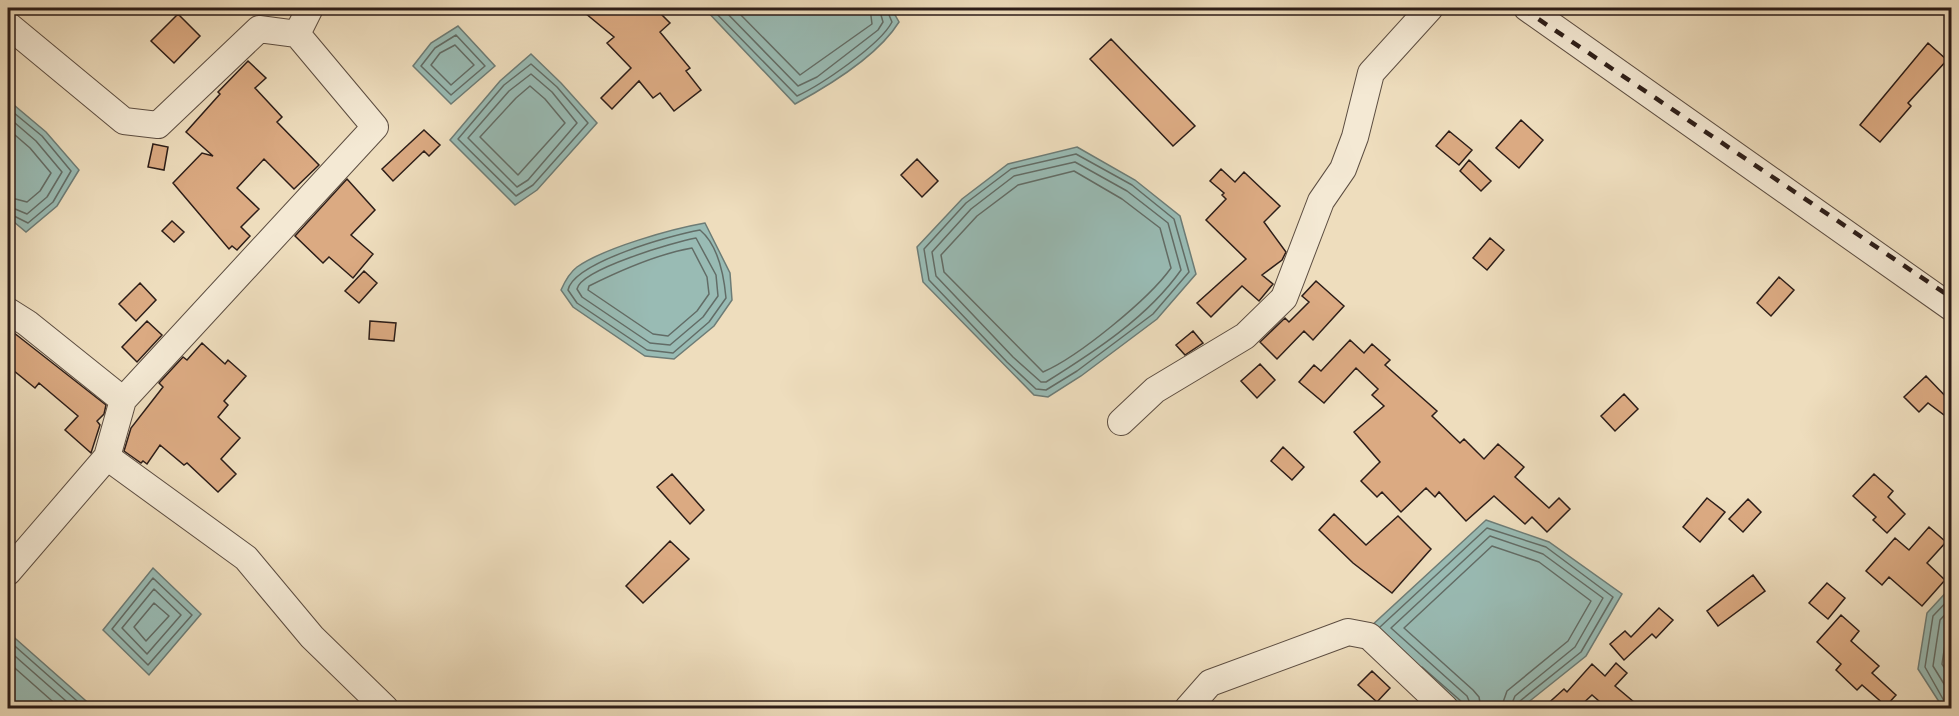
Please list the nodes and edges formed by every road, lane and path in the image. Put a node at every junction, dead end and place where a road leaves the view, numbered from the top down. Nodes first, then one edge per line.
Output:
1 (310, 8) edge
2 (1430, 8) edge
3 (1527, 8) edge
4 (8, 24) edge
5 (297, 34) junction
6 (1952, 308) edge
7 (8, 311) edge
8 (123, 400) junction
9 (1121, 422) dead end
10 (107, 457) junction
11 (8, 572) edge
12 (386, 708) edge
13 (1188, 708) edge
14 (1445, 708) edge

1 - 5 street
2 - 9 street
3 - 6 street
4 - 5 street
5 - 8 street
7 - 8 street
8 - 10 street
10 - 11 street
10 - 12 street
13 - 14 street

